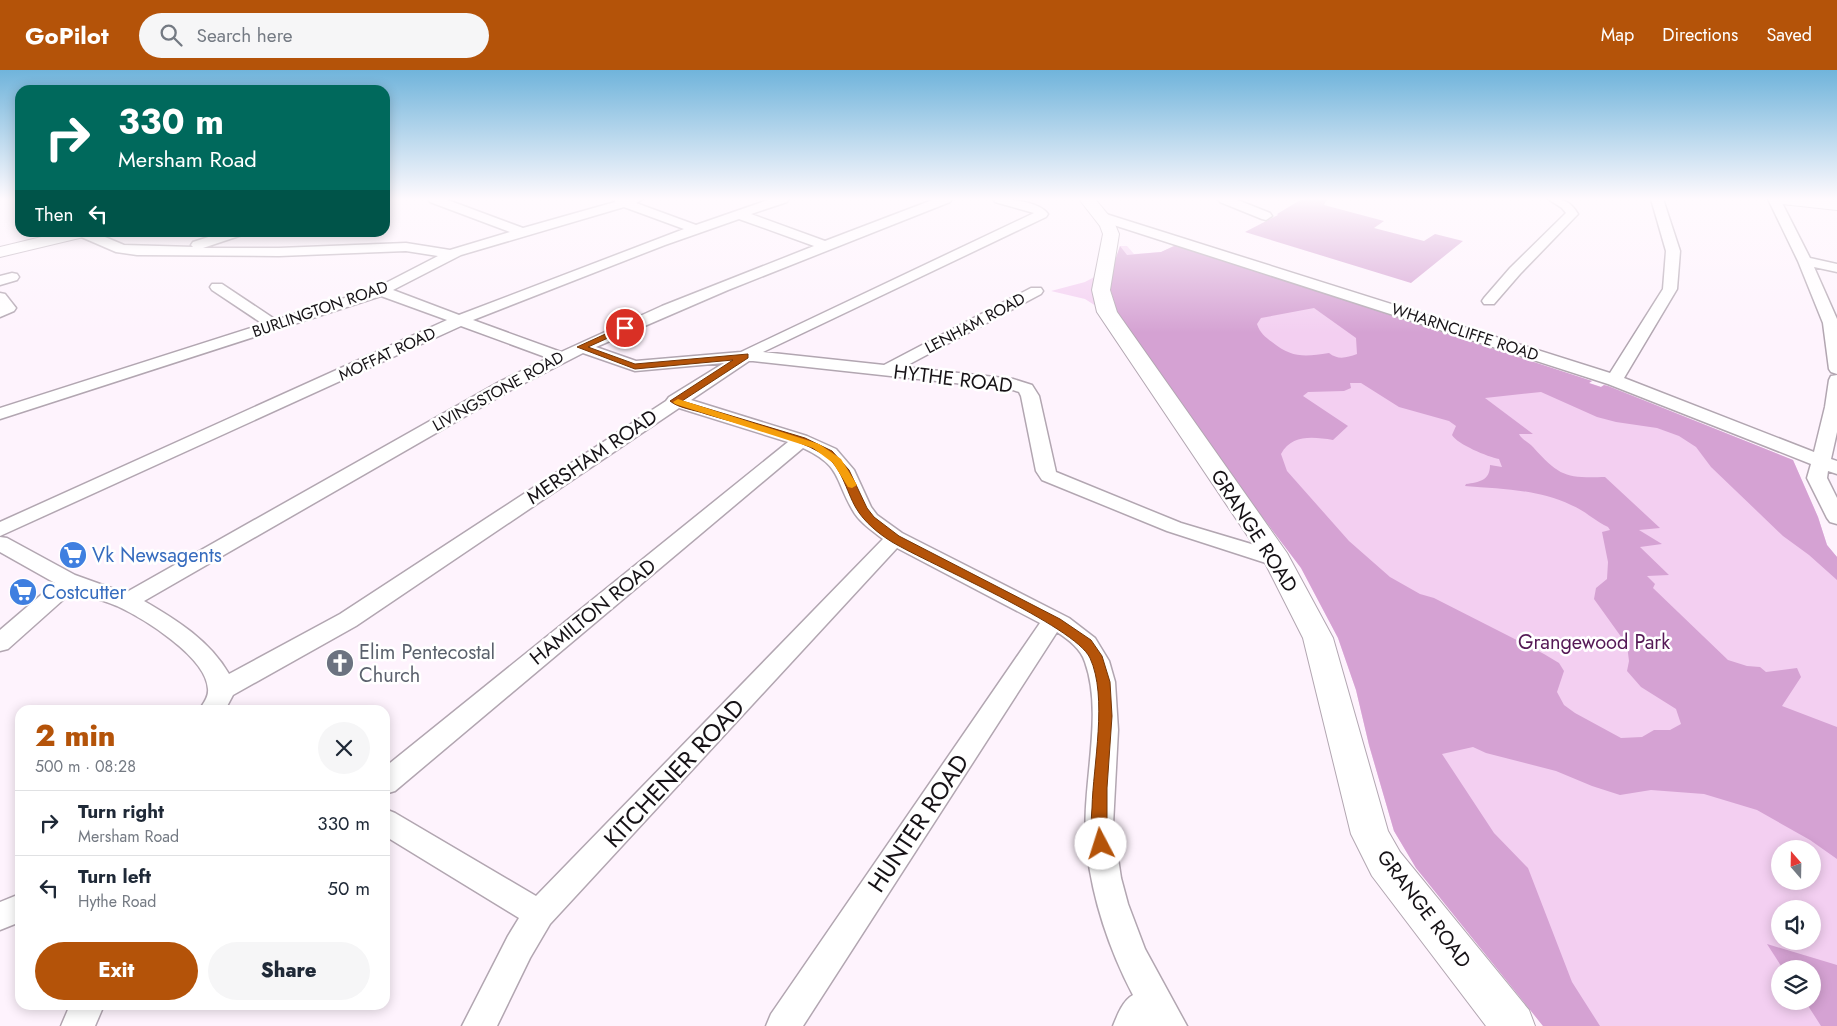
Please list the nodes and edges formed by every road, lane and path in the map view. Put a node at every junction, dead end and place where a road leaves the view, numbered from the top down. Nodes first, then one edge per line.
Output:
1 (37, 244) edge
2 (110, 244) edge
3 (202, 244) edge
4 (488, 244) edge
5 (656, 244) edge
6 (819, 244) edge
7 (832, 244) edge
8 (980, 244) edge
9 (1105, 244) edge
10 (1188, 244) edge
11 (1543, 244) edge
12 (1671, 244) edge
13 (1796, 244) edge
14 (826, 246) junction
15 (0, 252) edge
16 (176, 252) junction
17 (453, 254) junction
18 (1805, 261) junction
19 (1837, 268) edge
20 (217, 286) dead end
21 (381, 290) junction
22 (1036, 291) dead end
23 (0, 297) edge
24 (1819, 297) junction
25 (1837, 300) edge
26 (1489, 301) dead end
27 (0, 314) edge
28 (461, 320) junction
29 (1834, 324) edge
30 (274, 325) junction
31 (581, 347) junction
32 (744, 356) junction
33 (560, 357) junction
34 (1837, 369) edge
35 (888, 370) junction
36 (1614, 380) junction
37 (1837, 380) edge
38 (675, 401) junction
39 (0, 414) edge
40 (801, 440) junction
41 (1829, 465) edge
42 (1837, 518) edge
43 (0, 530) edge
44 (895, 538) junction
45 (0, 543) edge
46 (1277, 559) junction
47 (69, 582) junction
48 (126, 602) junction
49 (1055, 622) junction
50 (0, 643) edge
51 (217, 700) edge
52 (390, 779) edge
53 (390, 824) edge
54 (15, 910) edge
55 (539, 914) junction
56 (0, 916) edge
57 (85, 1010) edge
58 (1162, 1015) edge
59 (78, 1026) edge
60 (479, 1026) edge
61 (783, 1026) edge
62 (1130, 1026) edge
63 (1513, 1026) edge

1 - 15 main road
2 - 16 street
3 - 16 street
4 - 17 street, BURLINGTON ROAD
5 - 28 street, MOFFAT ROAD
6 - 14 street
7 - 14 street, LIVINGSTONE ROAD
8 - 32 street, MERSHAM ROAD
9 - 46 main road, GRANGE ROAD
10 - 36 street, WHARNCLIFFE ROAD
11 - 26 street
12 - 36 street
13 - 18 street
14 - 31 street, LIVINGSTONE ROAD
16 - 17 street
17 - 21 street, BURLINGTON ROAD
18 - 19 street
18 - 24 street
20 - 30 street
21 - 28 street
21 - 30 street, BURLINGTON ROAD
22 - 35 street, LENHAM ROAD
23 - 27 street
24 - 25 street
24 - 29 street
28 - 33 street
28 - 43 street, MOFFAT ROAD
29 - 34 street
30 - 39 street, BURLINGTON ROAD
31 - 32 street, HYTHE ROAD
31 - 33 street, LIVINGSTONE ROAD
32 - 35 street, HYTHE ROAD
32 - 38 street, MERSHAM ROAD
33 - 48 street, LIVINGSTONE ROAD
35 - 46 street, HYTHE ROAD
36 - 41 street, WHARNCLIFFE ROAD
37 - 41 street
38 - 40 street
38 - 51 street, MERSHAM ROAD
40 - 44 street
40 - 52 street, HAMILTON ROAD
41 - 42 street
44 - 49 street
44 - 55 street, KITCHENER ROAD
45 - 47 street
46 - 63 main road, GRANGE ROAD
47 - 48 street
47 - 50 street
48 - 51 street
49 - 58 street
49 - 61 street, HUNTER ROAD
53 - 55 street
54 - 56 street
55 - 60 street, KITCHENER ROAD
57 - 59 street
58 - 62 street

